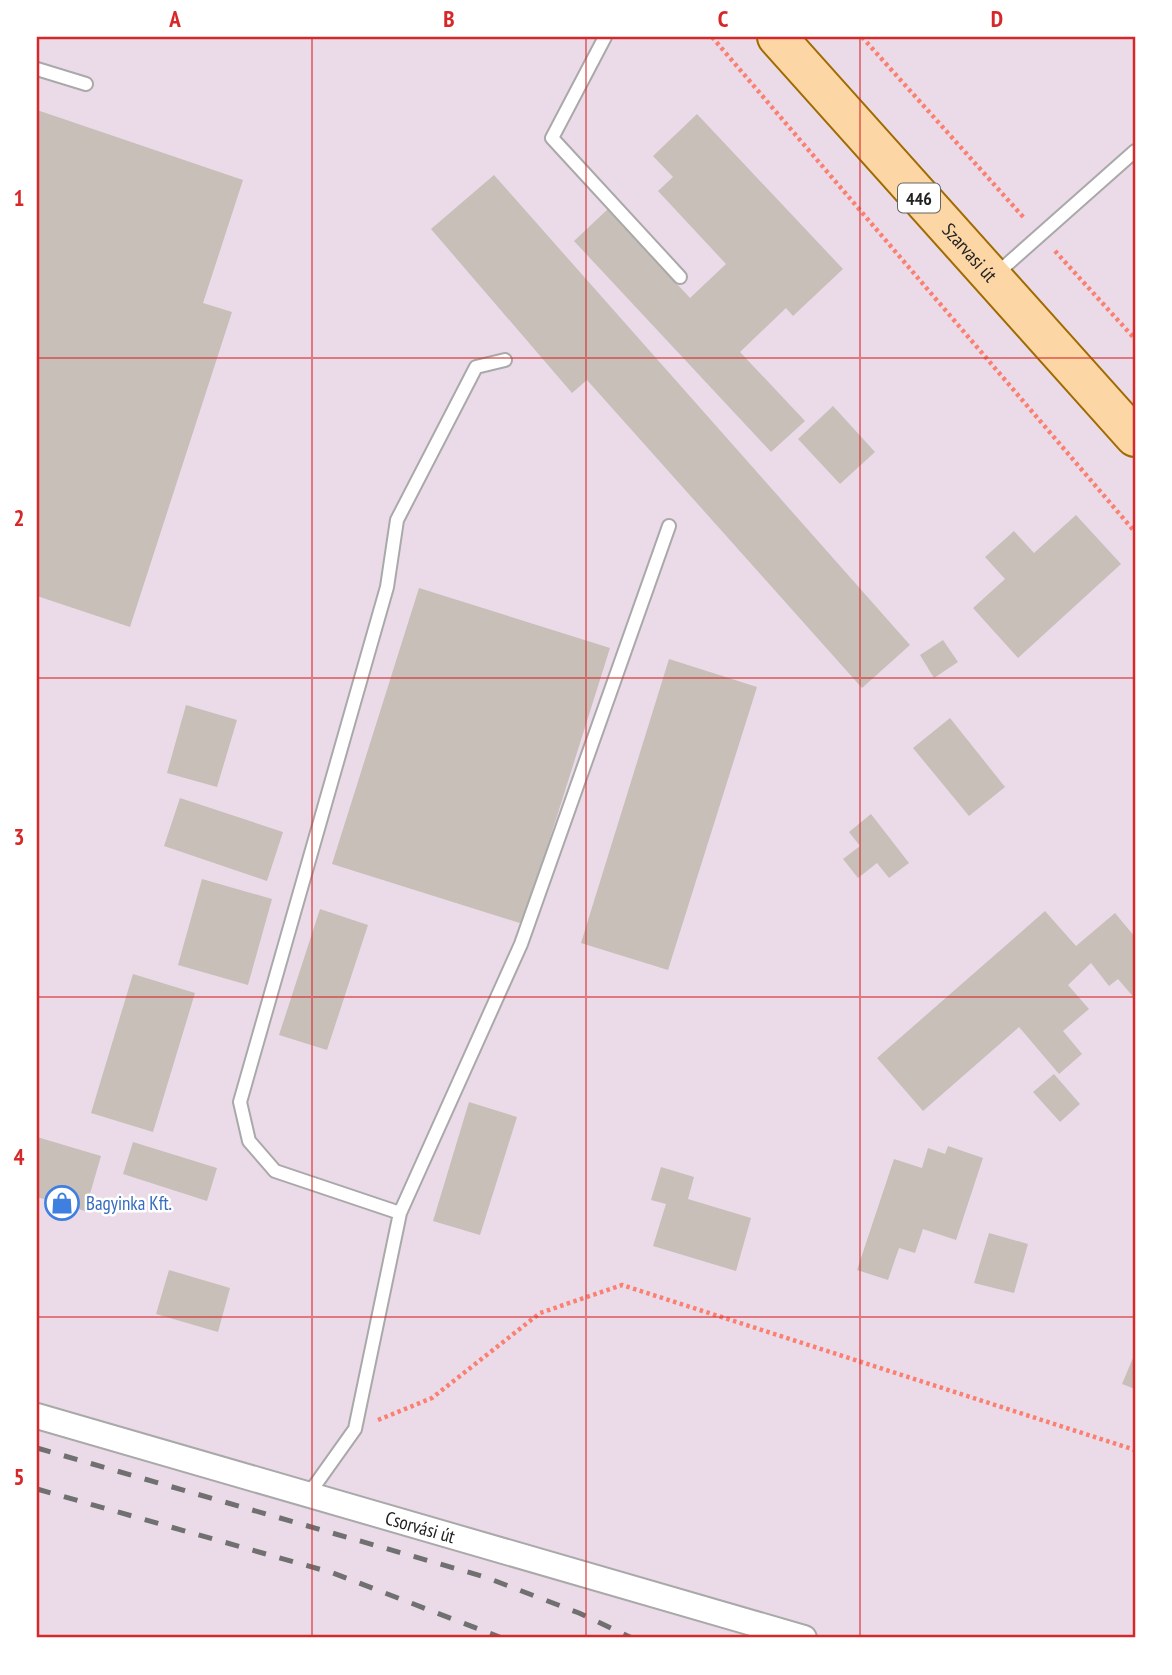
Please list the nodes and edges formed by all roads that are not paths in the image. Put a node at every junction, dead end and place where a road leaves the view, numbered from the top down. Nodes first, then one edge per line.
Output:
1 (605, 37) edge
2 (777, 37) edge
3 (37, 69) edge
4 (86, 84) dead end
5 (1135, 151) edge
6 (680, 277) dead end
7 (991, 279) junction
8 (505, 360) dead end
9 (1135, 438) edge
10 (669, 526) dead end
11 (400, 1213) junction
12 (37, 1416) edge
13 (308, 1495) junction
14 (804, 1638) edge

1 - 6 lane
2 - 7 main road, Szarvasi út / 446
3 - 4 lane
5 - 7 lane
7 - 9 main road, Szarvasi út / 446
8 - 11 lane
10 - 11 lane
11 - 13 lane
12 - 13 street, Csorvási út
13 - 14 street, Csorvási út

